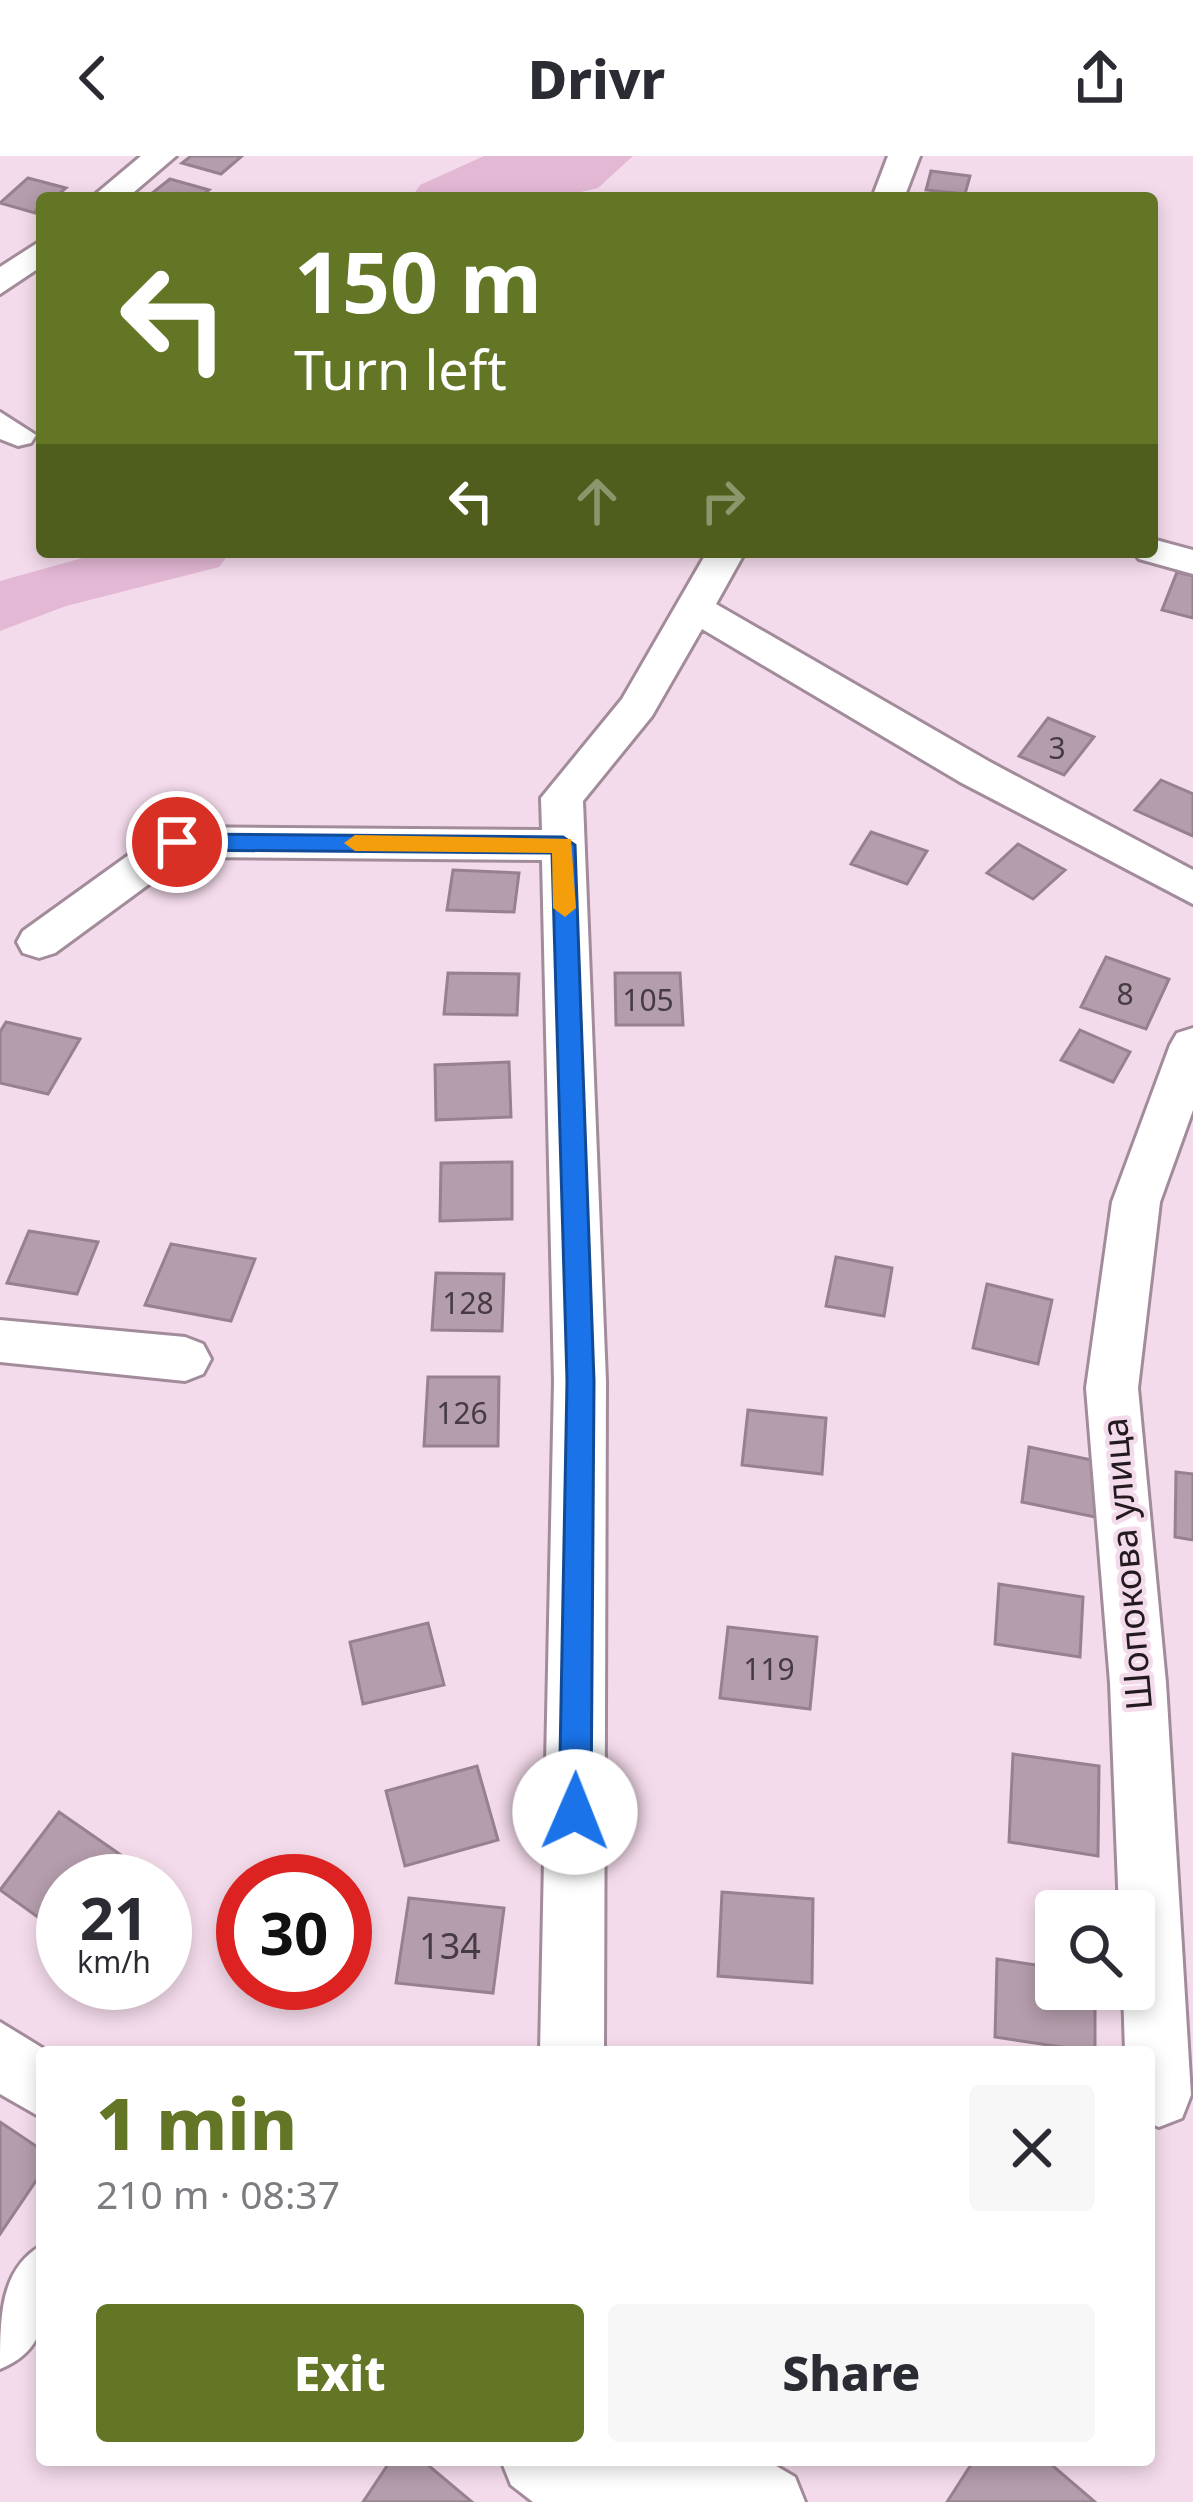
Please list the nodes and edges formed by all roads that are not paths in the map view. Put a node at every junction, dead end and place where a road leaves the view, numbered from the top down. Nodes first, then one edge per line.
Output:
1 (160, 156) edge
2 (904, 156) edge
3 (115, 192) edge
4 (890, 192) edge
5 (36, 255) edge
6 (0, 284) edge
7 (1158, 553) edge
8 (723, 558) edge
9 (1193, 562) edge
10 (695, 608) junction
11 (563, 845) junction
12 (1193, 889) edge
13 (39, 942) dead end
14 (1193, 1046) edge
15 (0, 1341) edge
16 (185, 1359) dead end
17 (572, 2046) edge
18 (0, 2054) edge
19 (36, 2081) edge
20 (1159, 2096) dead end
21 (36, 2286) edge
22 (0, 2336) edge
23 (558, 2476) edge
24 (770, 2502) edge

1 - 3 street
2 - 4 street
5 - 6 street
7 - 9 street
8 - 10 street
10 - 11 street
10 - 12 street
11 - 13 street
11 - 17 street
14 - 20 street, Шопокова улица
15 - 16 street
18 - 19 street
21 - 22 street
23 - 24 street

